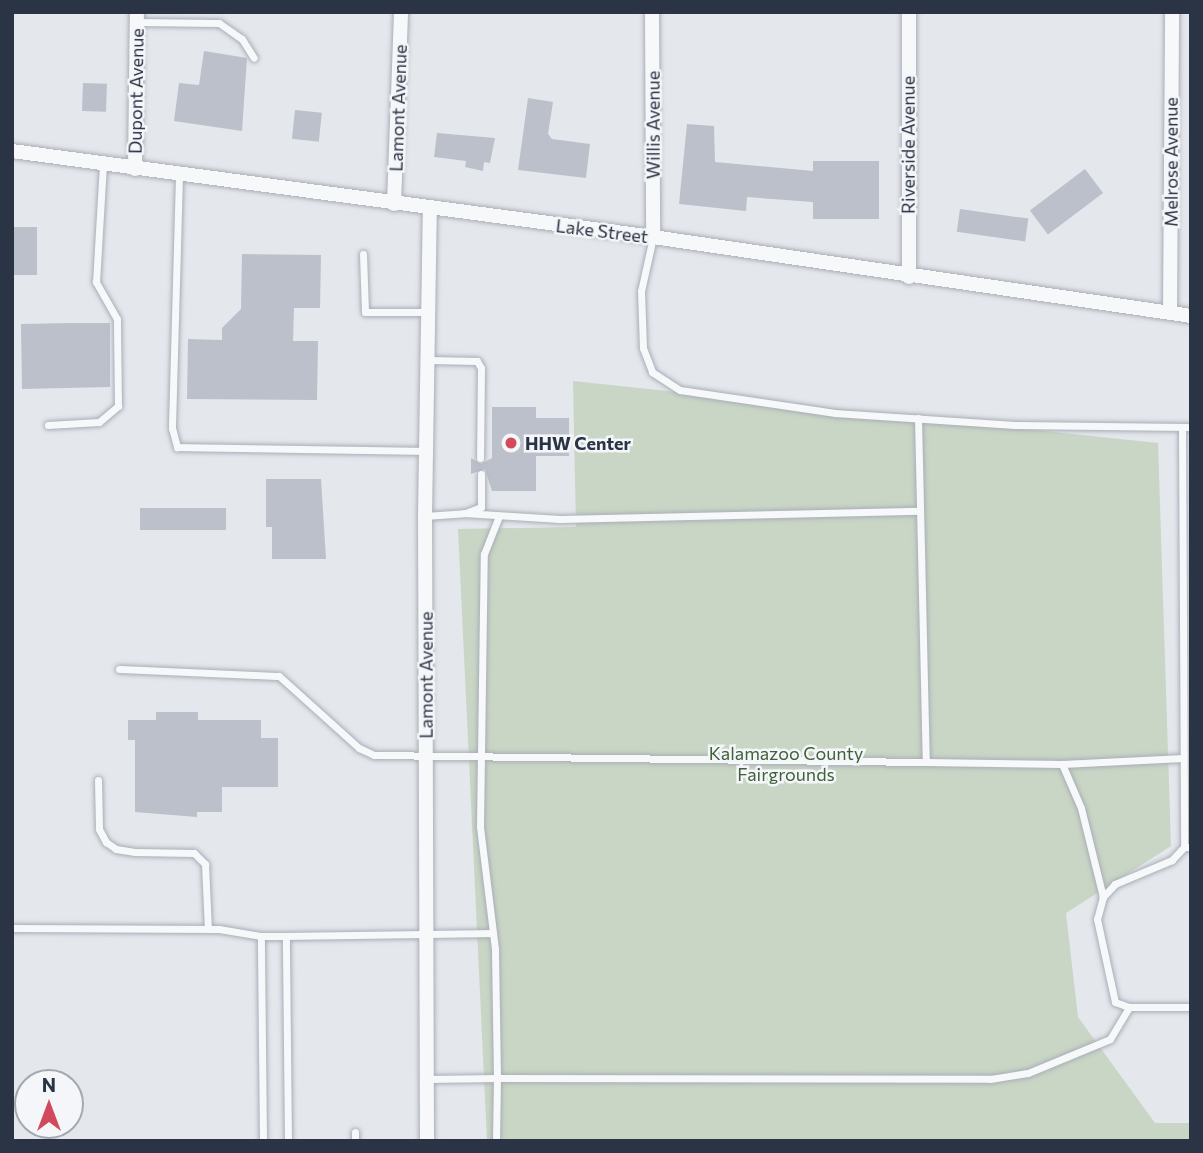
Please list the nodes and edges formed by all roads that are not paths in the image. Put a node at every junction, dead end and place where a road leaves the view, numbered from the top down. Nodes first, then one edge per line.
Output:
1 (401, 12) edge
2 (652, 12) edge
3 (909, 12) edge
4 (1172, 12) edge
5 (137, 17) edge
6 (254, 58) dead end
7 (12, 151) edge
8 (103, 164) junction
9 (135, 169) junction
10 (179, 175) junction
11 (394, 204) junction
12 (430, 209) junction
13 (653, 237) junction
14 (363, 254) dead end
15 (909, 277) junction
16 (429, 312) junction
17 (1170, 313) junction
18 (1191, 316) edge
19 (428, 360) junction
20 (918, 418) junction
21 (48, 425) dead end
22 (1182, 427) junction
23 (1191, 427) edge
24 (426, 451) junction
25 (481, 458) dead end
26 (481, 474) dead end
27 (920, 511) junction
28 (464, 513) junction
29 (425, 516) junction
30 (499, 516) junction
31 (119, 669) dead end
32 (1183, 758) junction
33 (426, 759) junction
34 (481, 759) junction
35 (926, 762) junction
36 (1062, 764) junction
37 (98, 780) dead end
38 (1187, 847) edge
39 (1103, 897) junction
40 (12, 928) edge
41 (208, 929) junction
42 (427, 933) junction
43 (493, 933) junction
44 (261, 936) junction
45 (286, 936) junction
46 (1129, 1007) junction
47 (1191, 1007) edge
48 (497, 1078) junction
49 (427, 1079) junction
50 (355, 1132) dead end
51 (263, 1141) edge
52 (288, 1141) edge
53 (355, 1141) edge
54 (427, 1141) edge
55 (496, 1141) edge

1 - 11 street, Lamont Avenue
2 - 13 street, Willis Avenue
3 - 15 street, Riverside Avenue
4 - 17 street, Melrose Avenue
5 - 6 lane
5 - 9 street, Dupont Avenue
7 - 8 street, Lake Street
8 - 9 street, Lake Street
8 - 21 lane
9 - 10 street, Lake Street
10 - 11 street, Lake Street
10 - 24 lane
11 - 12 street, Lake Street
12 - 13 street, Lake Street
12 - 16 street, Lamont Avenue
13 - 15 street, Lake Street
13 - 20 lane
14 - 16 lane
15 - 17 street, Lake Street
16 - 19 street, Lamont Avenue
17 - 18 street, Lake Street
19 - 24 street, Lamont Avenue
19 - 25 lane
20 - 22 lane
20 - 27 lane
22 - 23 lane
22 - 32 lane
24 - 29 street, Lamont Avenue
26 - 28 lane
27 - 30 lane
27 - 35 lane
28 - 29 lane
28 - 30 lane
29 - 33 street, Lamont Avenue
30 - 34 lane
31 - 33 lane
32 - 36 lane
32 - 38 lane
33 - 34 lane
33 - 42 street, Lamont Avenue
34 - 35 lane
34 - 43 lane
35 - 36 lane
36 - 39 lane
37 - 41 lane
38 - 39 lane
39 - 46 lane
40 - 41 lane
41 - 44 lane
42 - 43 lane
42 - 45 lane
42 - 49 street, Lamont Avenue
43 - 48 lane
44 - 45 lane
44 - 51 lane
45 - 52 lane
46 - 47 lane
46 - 48 lane
48 - 49 lane
48 - 55 lane
49 - 54 street, Lamont Avenue
50 - 53 lane

